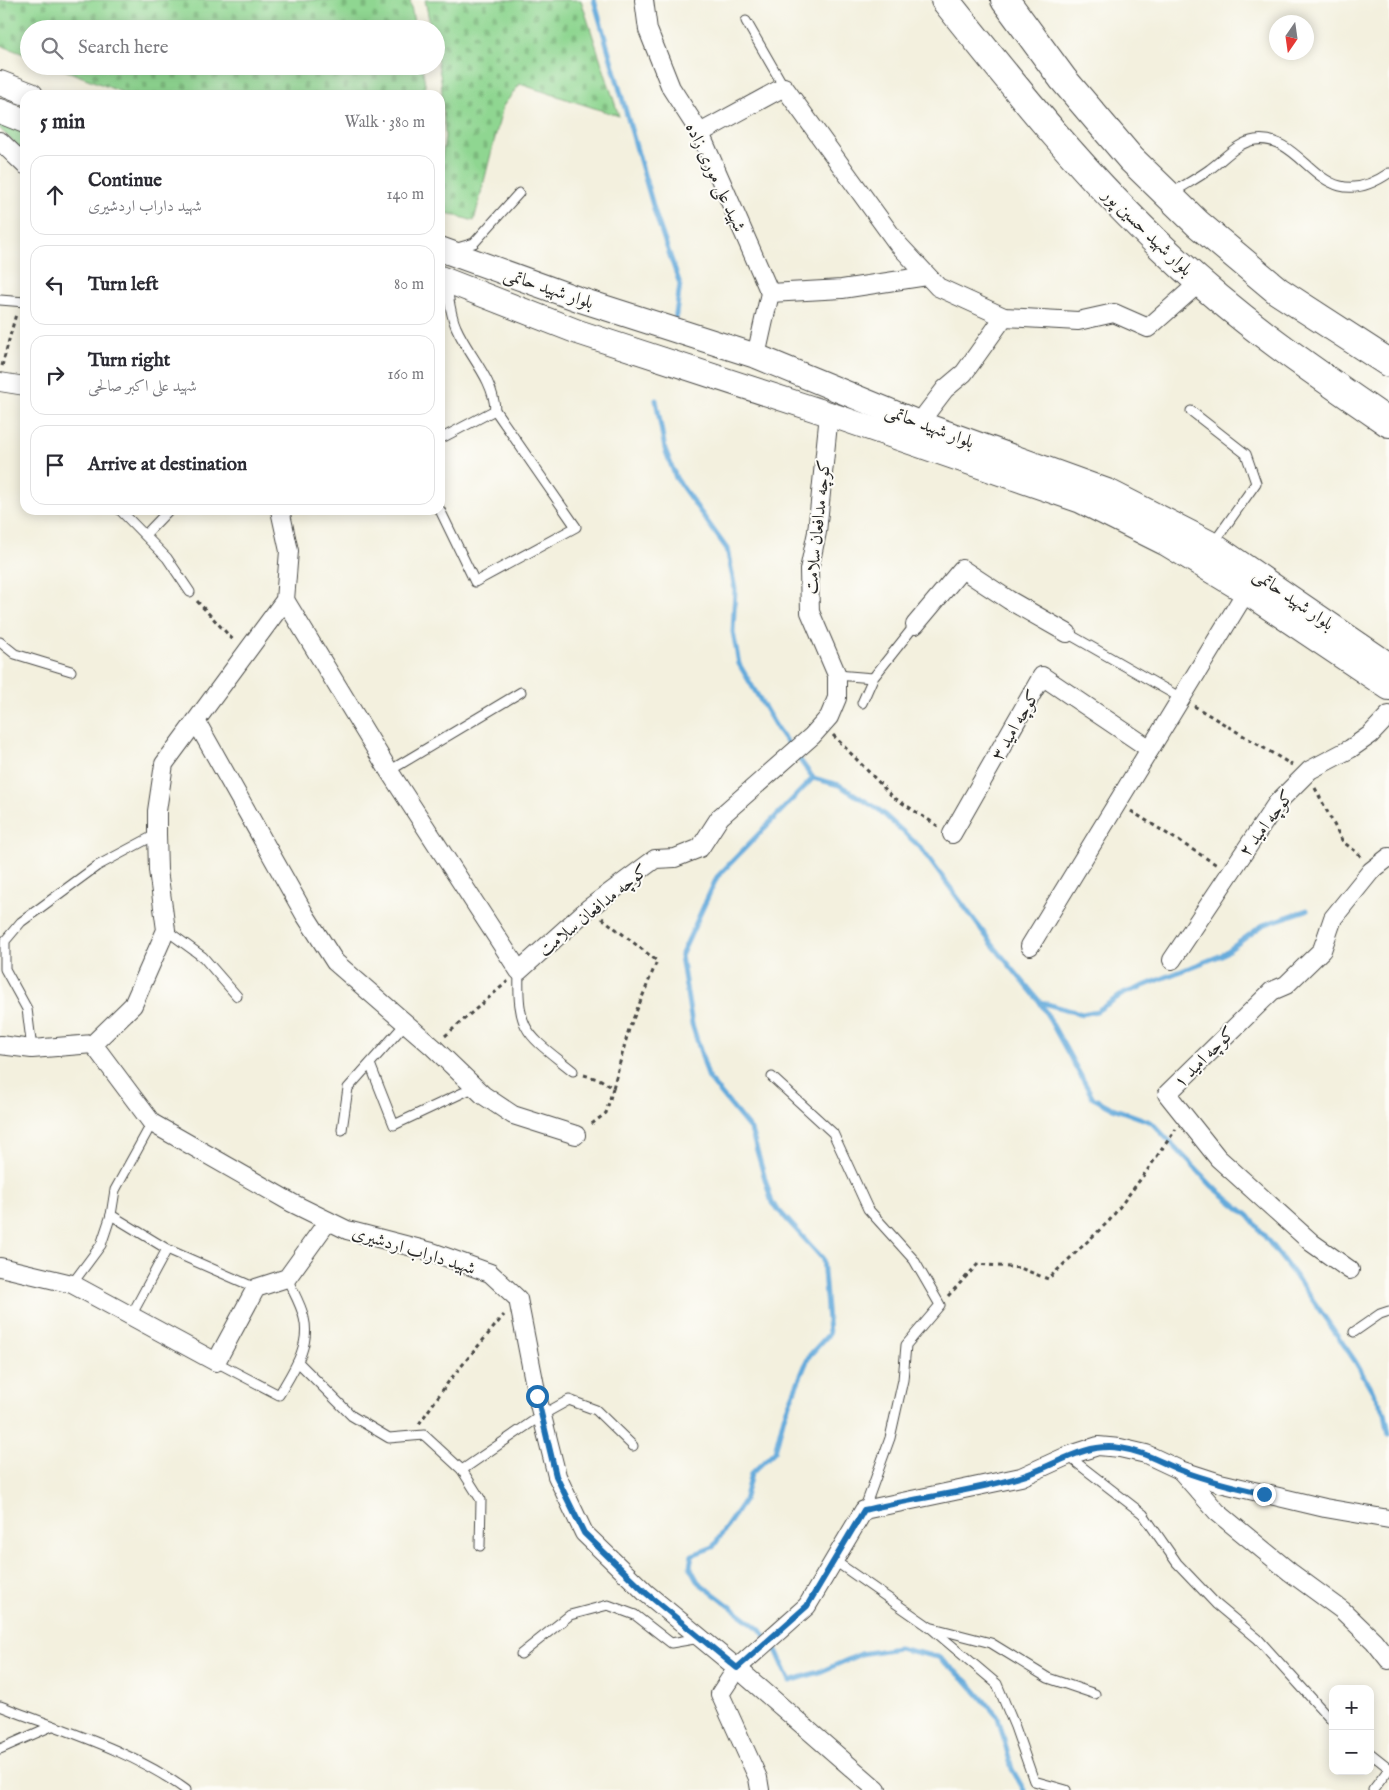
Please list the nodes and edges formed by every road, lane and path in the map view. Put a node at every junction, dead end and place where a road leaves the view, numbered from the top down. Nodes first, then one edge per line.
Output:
1 (644, 0) edge
2 (945, 0) edge
3 (1005, 0) edge
4 (746, 21) dead end
5 (0, 83) edge
6 (784, 88) junction
7 (20, 91) edge
8 (0, 110) edge
9 (20, 119) edge
10 (700, 133) junction
11 (0, 141) edge
12 (20, 160) edge
13 (1389, 173) edge
14 (519, 193) dead end
15 (1169, 195) junction
16 (445, 262) edge
17 (445, 265) edge
18 (445, 266) edge
19 (927, 276) junction
20 (445, 279) edge
21 (1200, 282) junction
22 (770, 293) junction
23 (0, 300) edge
24 (20, 301) edge
25 (20, 308) edge
26 (1004, 317) junction
27 (756, 356) junction
28 (1389, 363) edge
29 (0, 375) edge
30 (0, 382) edge
31 (20, 385) edge
32 (494, 410) junction
33 (1191, 411) dead end
34 (829, 414) junction
35 (1389, 422) edge
36 (919, 423) junction
37 (445, 436) edge
38 (125, 515) edge
39 (164, 515) edge
40 (281, 515) edge
41 (442, 515) edge
42 (145, 535) junction
43 (1212, 544) junction
44 (1252, 583) junction
45 (190, 592) joint
46 (286, 600) junction
47 (915, 625) joint
48 (1067, 633) joint
49 (0, 642) edge
50 (246, 654) junction
51 (1388, 664) edge
52 (71, 671) dead end
53 (837, 675) junction
54 (873, 678) junction
55 (1389, 688) edge
56 (521, 692) dead end
57 (1181, 698) junction
58 (862, 703) dead end
59 (1389, 715) edge
60 (196, 721) junction
61 (817, 730) junction
62 (1150, 749) junction
63 (389, 771) junction
64 (1117, 802) junction
65 (157, 834) junction
66 (952, 834) joint
67 (1389, 857) edge
68 (1230, 873) junction
69 (589, 908) junction
70 (166, 930) junction
71 (1030, 946) dead end
72 (1172, 960) dead end
73 (519, 971) junction
74 (237, 996) dead end
75 (406, 1023) junction
76 (0, 1044) edge
77 (93, 1044) junction
78 (433, 1047) junction
79 (32, 1049) junction
80 (370, 1064) junction
81 (573, 1071) joint
82 (772, 1077) dead end
83 (475, 1087) junction
84 (613, 1088) junction
85 (152, 1123) junction
86 (342, 1130) dead end
87 (1175, 1130) dead end
88 (576, 1135) joint
89 (111, 1215) junction
90 (328, 1221) junction
91 (167, 1249) junction
92 (0, 1267) edge
93 (1350, 1270) dead end
94 (287, 1278) junction
95 (72, 1284) junction
96 (256, 1288) junction
97 (518, 1300) junction
98 (940, 1305) junction
99 (1389, 1311) edge
100 (131, 1316) junction
101 (1354, 1332) dead end
102 (216, 1362) junction
103 (298, 1362) junction
104 (542, 1415) junction
105 (411, 1436) junction
106 (633, 1446) dead end
107 (1067, 1456) junction
108 (462, 1470) junction
109 (1180, 1470) junction
110 (864, 1510) junction
111 (1389, 1519) edge
112 (480, 1546) dead end
113 (835, 1561) junction
114 (931, 1628) junction
115 (700, 1638) junction
116 (521, 1654) dead end
117 (1389, 1660) edge
118 (737, 1668) junction
119 (1095, 1694) dead end
120 (0, 1706) edge
121 (1329, 1718) edge
122 (52, 1726) junction
123 (0, 1749) edge
124 (1374, 1756) edge
125 (1389, 1769) edge
126 (186, 1790) edge
127 (760, 1790) edge
128 (877, 1790) edge
129 (1066, 1790) edge
130 (1373, 1790) edge

1 - 10 street, شهید علی موری زاده
2 - 21 main road, بلوار شهيد حسین پور
3 - 15 main road
4 - 6 lane
5 - 7 main road
6 - 10 street
6 - 19 street
8 - 9 main road
10 - 22 street, شهید علی موری زاده
11 - 12 street
13 - 15 lane
14 - 16 lane
15 - 28 main road
17 - 27 main road, بلوار شهید حاتمی
18 - 34 main road, بلوار شهید حاتمی
19 - 22 street
19 - 26 street
20 - 32 lane
21 - 26 street
21 - 35 main road, بلوار شهيد حسین پور
22 - 27 street
23 - 24 lane
25 - 29 path
26 - 36 street
27 - 36 main road, بلوار شهید حاتمی
30 - 31 street
32 - 37 lane
32 - 41 lane
33 - 43 lane
34 - 44 main road, بلوار شهید حاتمی
34 - 53 street, کوچه مدافعان سلامت
36 - 43 main road, بلوار شهید حاتمی
38 - 42 lane
39 - 42 lane
40 - 46 street
42 - 45 lane
43 - 44 main road, بلوار شهید حاتمی
44 - 51 main road, بلوار شهید حاتمی
44 - 55 main road, بلوار شهید حاتمی
44 - 57 street
45 - 50 path
46 - 50 street
46 - 63 street
47 - 48 street
47 - 54 lane
48 - 57 lane
49 - 52 lane
50 - 60 street
53 - 54 lane
53 - 61 street, کوچه مدافعان سلامت
54 - 58 lane
56 - 63 lane
57 - 62 street
59 - 68 street, کوچه امید ۲
60 - 65 street
60 - 75 street
61 - 66 path
61 - 69 street, کوچه مدافعان سلامت
62 - 64 street
62 - 66 street, کوچه امید ۳
63 - 73 street
64 - 68 path
64 - 71 street
65 - 70 street
65 - 79 lane
67 - 93 street, کوچه امید ۱
68 - 72 street, کوچه امید ۲
69 - 73 street, کوچه مدافعان سلامت
69 - 84 path
70 - 74 lane
70 - 77 street
73 - 78 path
73 - 81 lane
75 - 78 street
75 - 80 lane
76 - 79 street
77 - 79 street
77 - 85 street, شهید داراب اردشیری
78 - 83 street
80 - 83 lane
80 - 86 lane
81 - 84 path
82 - 98 lane
83 - 88 street
84 - 88 path
85 - 89 lane
85 - 90 street, شهید داراب اردشیری
87 - 98 path
89 - 91 lane
89 - 95 lane
90 - 94 street
90 - 97 street, شهید داراب اردشیری
91 - 96 lane
91 - 100 lane
92 - 95 street
94 - 96 street
94 - 103 lane
95 - 100 street
96 - 102 street
97 - 104 street
97 - 105 path
98 - 110 lane
99 - 101 lane
100 - 102 street
102 - 103 lane
103 - 105 lane
104 - 106 lane
104 - 108 lane
104 - 115 street
105 - 108 lane
107 - 109 street
107 - 110 street
107 - 121 lane
108 - 112 lane
109 - 111 street
109 - 117 street
110 - 113 street
113 - 114 lane
113 - 118 street
114 - 119 lane
114 - 129 lane
115 - 116 lane
115 - 118 street
118 - 127 street
118 - 128 street
120 - 122 lane
122 - 123 lane
122 - 126 lane
124 - 125 lane
125 - 130 lane

